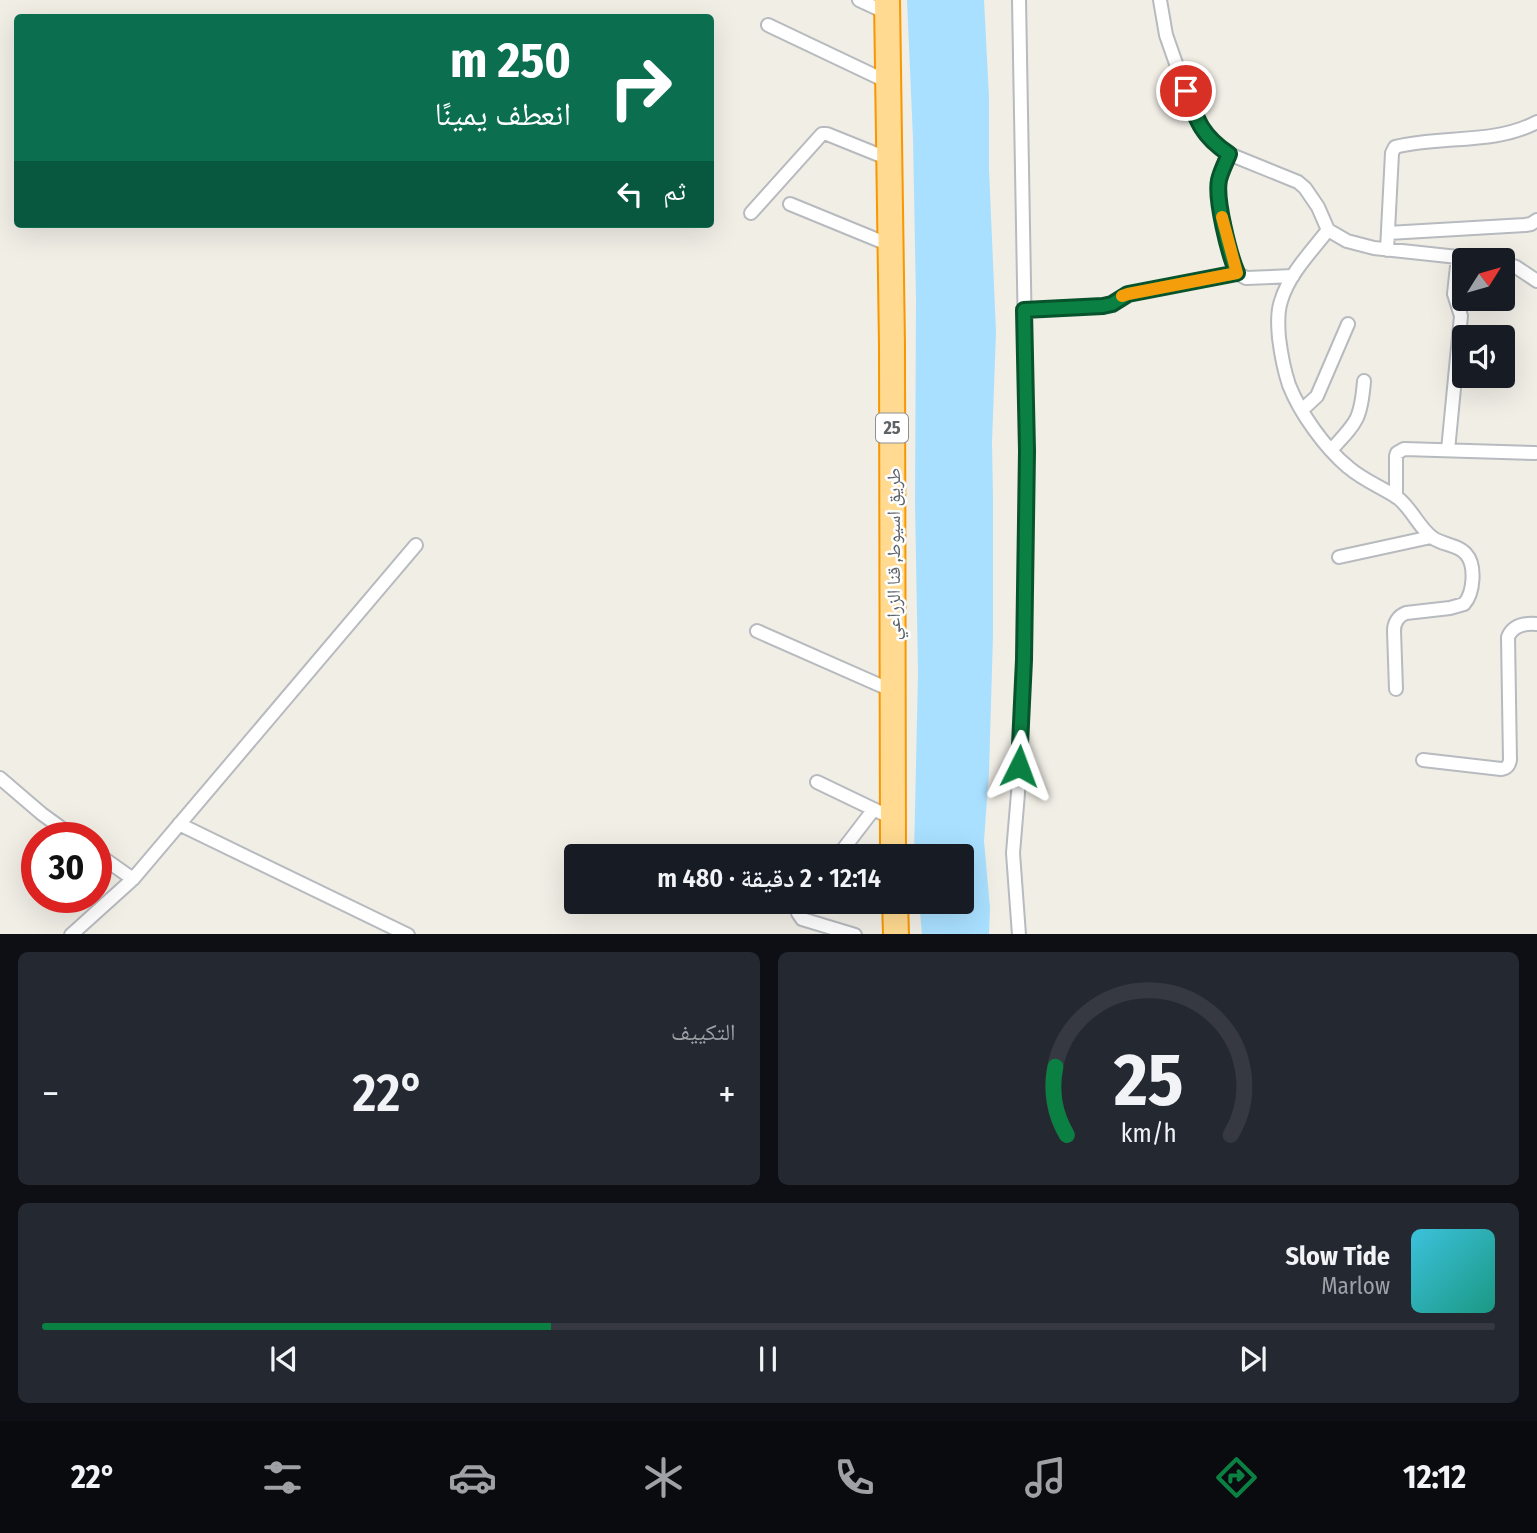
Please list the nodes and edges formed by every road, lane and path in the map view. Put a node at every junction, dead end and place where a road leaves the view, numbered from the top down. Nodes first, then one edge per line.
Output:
1 (859, 0) edge
2 (1019, 0) edge
3 (1160, 0) edge
4 (887, 7) edge
5 (768, 25) dead end
6 (888, 82) junction
7 (1537, 122) edge
8 (1229, 154) junction
9 (889, 159) junction
10 (790, 204) dead end
11 (751, 213) dead end
12 (1537, 220) edge
13 (1328, 230) junction
14 (1388, 233) junction
15 (890, 245) junction
16 (1387, 250) junction
17 (1452, 256) edge
18 (1516, 267) edge
19 (1237, 273) junction
20 (1293, 276) junction
21 (1537, 281) edge
22 (1024, 310) junction
23 (1460, 312) edge
24 (1348, 324) dead end
25 (1364, 381) dead end
26 (1302, 411) junction
27 (1331, 450) junction
28 (1448, 450) junction
29 (1535, 453) dead end
30 (1396, 497) junction
31 (1431, 537) junction
32 (416, 545) dead end
33 (1339, 557) dead end
34 (1537, 624) edge
35 (757, 631) dead end
36 (1396, 689) dead end
37 (893, 691) junction
38 (1423, 760) dead end
39 (0, 778) edge
40 (817, 782) dead end
41 (883, 813) junction
42 (53, 822) edge
43 (179, 824) junction
44 (851, 844) edge
45 (890, 844) edge
46 (112, 864) edge
47 (133, 879) junction
48 (799, 914) edge
49 (895, 914) edge
50 (71, 934) edge
51 (408, 934) edge
52 (855, 934) edge
53 (896, 934) edge
54 (1020, 934) edge

1 - 4 street
2 - 22 street
3 - 8 street
4 - 6 highway, طريق اسيوط, قنا الزراعي / 25
5 - 6 street
6 - 9 highway, طريق اسيوط, قنا الزراعي / 25
7 - 14 street
8 - 13 street
8 - 19 street
9 - 11 street
9 - 15 highway, طريق اسيوط, قنا الزراعي / 25
10 - 15 street
12 - 14 street
13 - 16 street
13 - 20 street
14 - 16 street
15 - 37 highway, طريق اسيوط, قنا الزراعي / 25
16 - 17 street
18 - 21 street
19 - 20 street
19 - 22 street
20 - 26 street
22 - 54 street
23 - 28 street
24 - 26 street
25 - 27 street
26 - 27 street
27 - 30 street
28 - 29 street
28 - 30 street
30 - 31 street
31 - 33 street
31 - 36 street
32 - 43 street
34 - 38 street
35 - 37 street
37 - 41 highway, طريق اسيوط, قنا الزراعي / 25
39 - 42 street
40 - 41 street
41 - 44 street
41 - 45 highway, طريق اسيوط, قنا الزراعي / 25
43 - 47 street
43 - 51 street
46 - 47 street
47 - 50 street
48 - 52 street
49 - 53 highway

